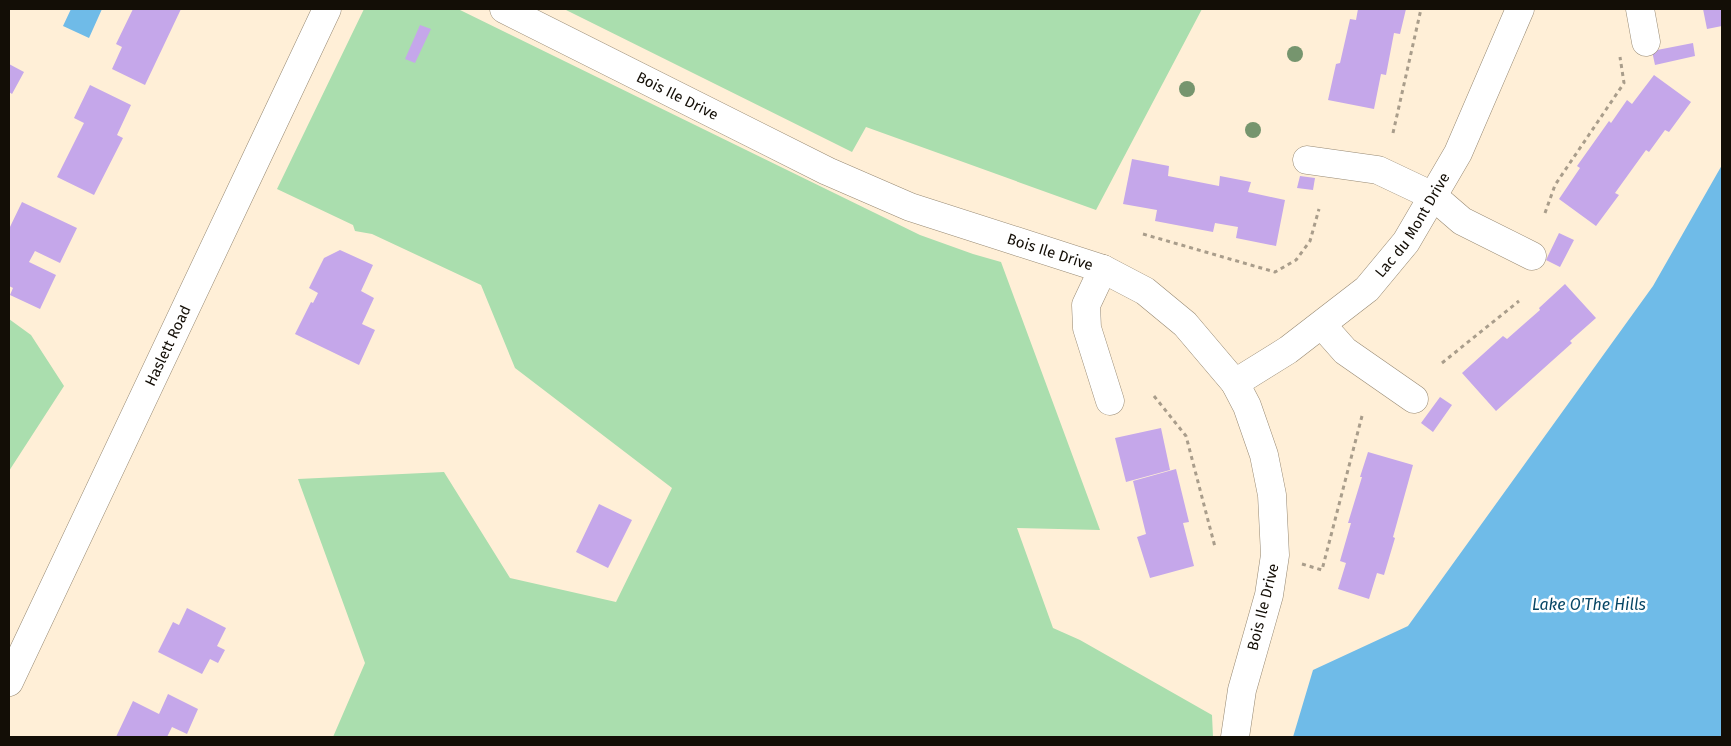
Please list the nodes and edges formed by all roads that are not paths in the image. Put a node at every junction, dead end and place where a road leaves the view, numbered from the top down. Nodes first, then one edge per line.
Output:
1 (326, 9) edge
2 (504, 9) edge
3 (1520, 9) edge
4 (1640, 9) edge
5 (1646, 42) dead end
6 (1307, 160) dead end
7 (1433, 196) junction
8 (1532, 256) dead end
9 (1104, 269) junction
10 (1322, 324) junction
11 (1235, 383) junction
12 (1414, 399) dead end
13 (1110, 401) dead end
14 (9, 682) edge
15 (1236, 737) edge

1 - 14 street, Haslett Road
2 - 9 street, Bois Ile Drive
3 - 7 street, Lac du Mont Drive
4 - 5 street
6 - 7 street
7 - 8 street
7 - 10 street, Lac du Mont Drive
9 - 11 street, Bois Ile Drive
9 - 13 street
10 - 11 street, Lac du Mont Drive
10 - 12 street
11 - 15 street, Bois Ile Drive

